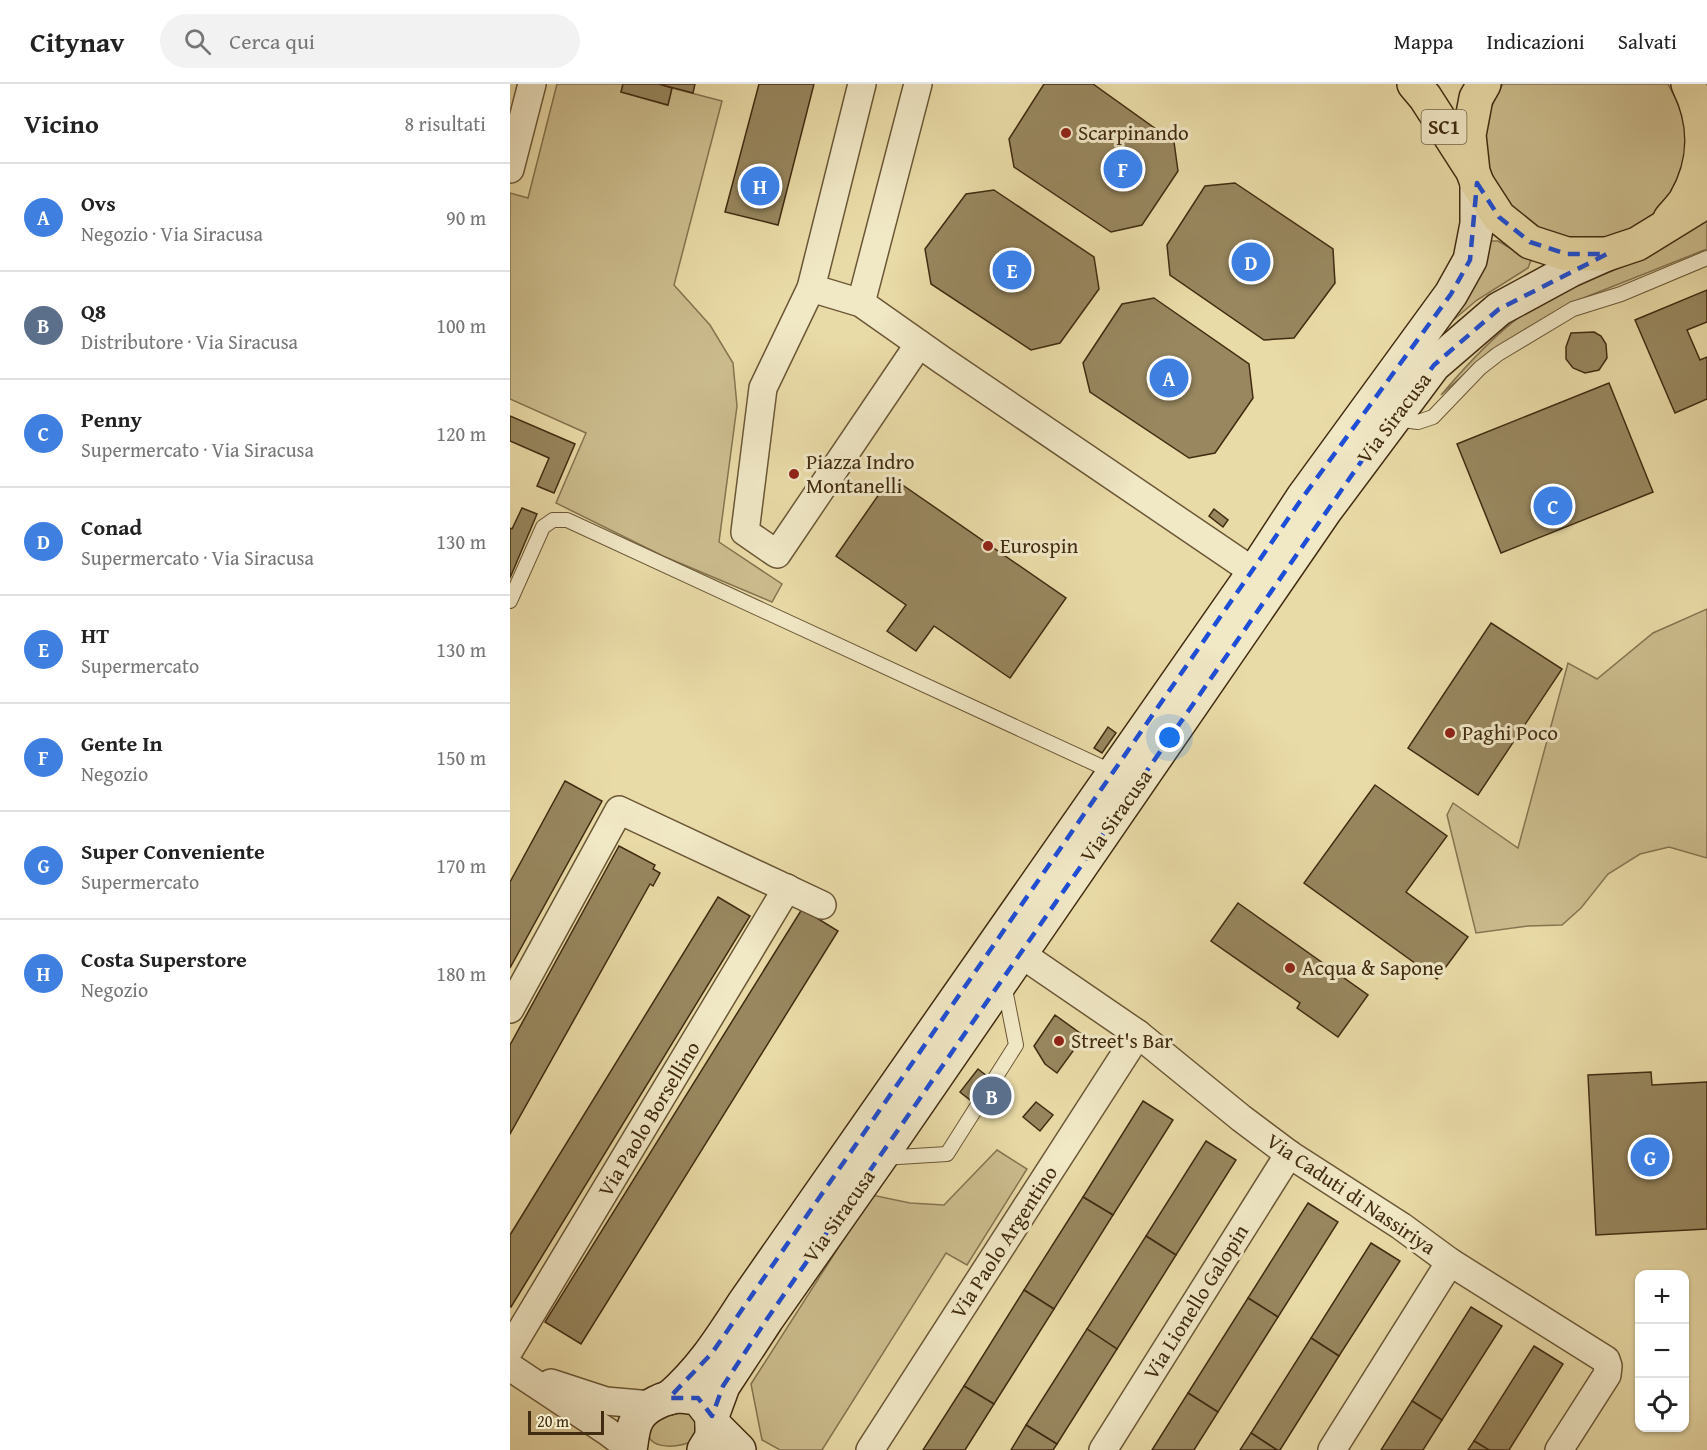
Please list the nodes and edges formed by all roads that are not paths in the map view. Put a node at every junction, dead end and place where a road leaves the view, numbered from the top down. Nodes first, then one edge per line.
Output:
1 (532, 84) edge
2 (862, 84) edge
3 (918, 84) edge
4 (1414, 84) edge
5 (1484, 84) edge
6 (1688, 84) edge
7 (510, 168) edge
8 (1475, 178) junction
9 (1707, 201) edge
10 (1663, 227) junction
11 (1607, 254) junction
12 (1707, 258) edge
13 (812, 288) junction
14 (861, 303) junction
15 (920, 344) junction
16 (1393, 418) junction
17 (1254, 572) junction
18 (510, 601) edge
19 (1113, 772) junction
20 (787, 888) junction
21 (822, 905) dead end
22 (1012, 966) junction
23 (510, 1009) edge
24 (1138, 1034) junction
25 (1289, 1154) junction
26 (880, 1158) junction
27 (1450, 1262) junction
28 (513, 1363) edge
29 (660, 1402) junction
30 (709, 1430) edge
31 (633, 1446) edge
32 (739, 1450) edge
33 (870, 1450) edge
34 (1102, 1450) edge
35 (1332, 1450) edge
36 (1559, 1450) edge

1 - 7 street
2 - 13 street
3 - 14 street
4 - 8 main road, SC1
5 - 8 main road
6 - 10 main road
8 - 11 main road
8 - 17 main road, Via Siracusa
9 - 10 main road
10 - 11 main road
11 - 16 main road, Via Siracusa
12 - 16 lane
13 - 14 street
13 - 15 street
14 - 15 street
15 - 17 street
16 - 22 main road, Via Siracusa
17 - 19 main road, Via Siracusa
18 - 19 lane
19 - 29 main road, Via Siracusa
20 - 21 street
20 - 23 street
20 - 28 street, Via Paolo Borsellino
22 - 24 street, Via Caduti di Nassiriya
22 - 26 main road, Via Siracusa
22 - 26 lane
24 - 25 street, Via Caduti di Nassiriya
24 - 33 street, Via Paolo Argentino
25 - 27 street, Via Caduti di Nassiriya
25 - 34 street, Via Lionello Galopin
26 - 30 main road, Via Siracusa
27 - 35 street
27 - 36 street, Via Caduti di Nassiriya
28 - 29 street
28 - 31 street
29 - 30 main road
29 - 31 main road, Via Siracusa
30 - 32 main road

